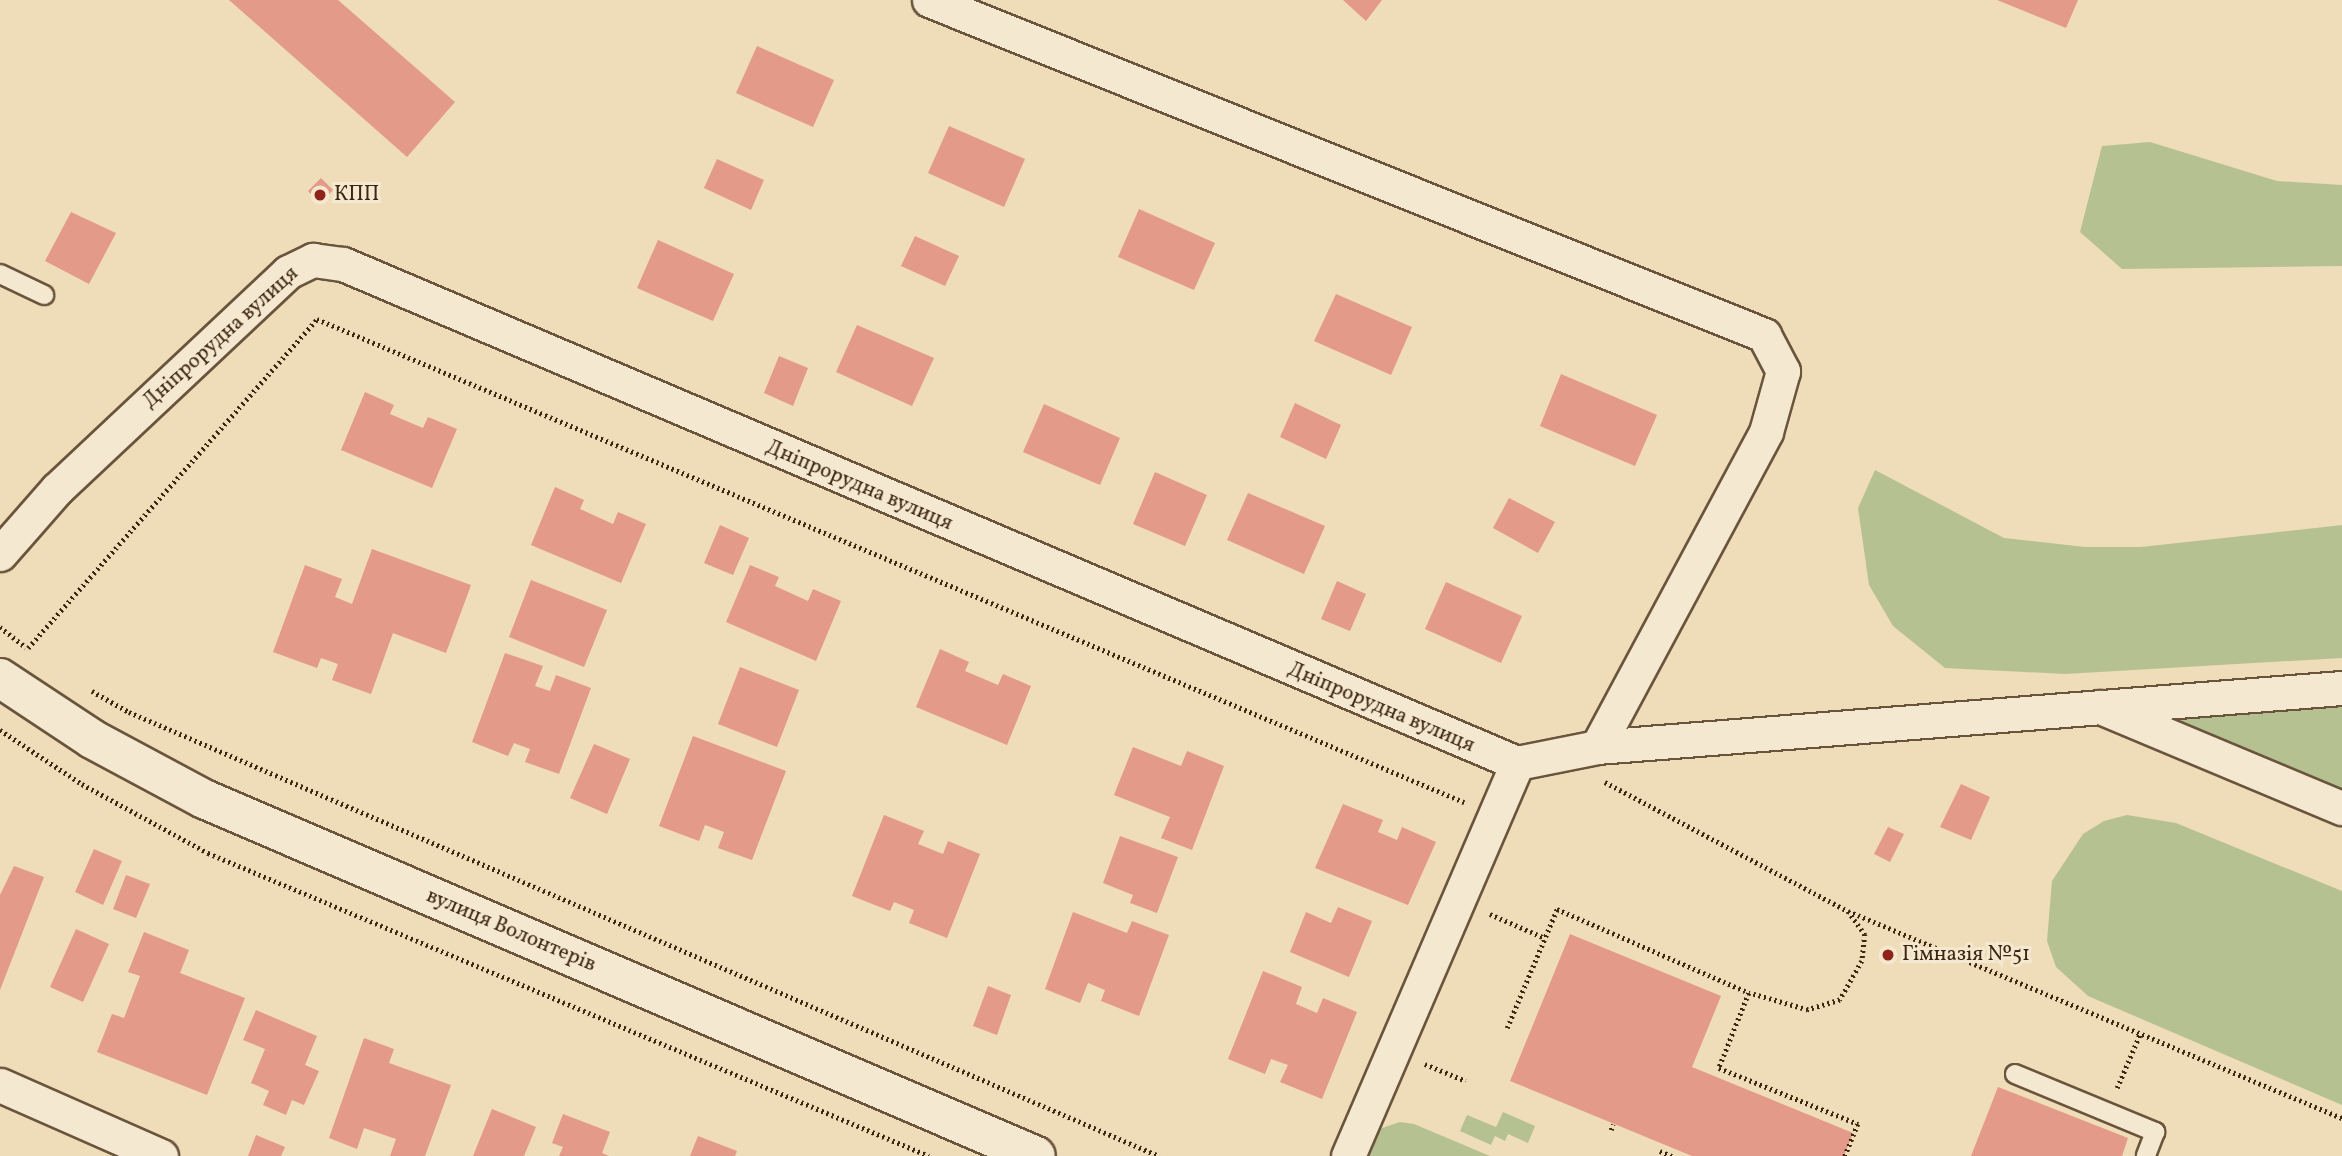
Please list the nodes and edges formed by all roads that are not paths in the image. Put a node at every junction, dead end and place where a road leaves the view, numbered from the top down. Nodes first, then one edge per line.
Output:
1 (929, 0) edge
2 (0, 274) edge
3 (44, 295) dead end
4 (0, 554) edge
5 (0, 678) edge
6 (2342, 688) edge
7 (2094, 705) junction
8 (1597, 747) junction
9 (1517, 763) junction
10 (2342, 808) edge
11 (2015, 1074) dead end
12 (0, 1085) edge
13 (161, 1156) edge
14 (1036, 1156) edge
15 (1348, 1156) edge
16 (2146, 1156) edge

1 - 8 street
2 - 3 lane
4 - 9 street, Дніпрорудна вулиця
5 - 14 street, вулиця Волонтерів
6 - 7 street
7 - 8 street
7 - 10 street
8 - 9 street
9 - 15 street
11 - 16 lane
12 - 13 street

